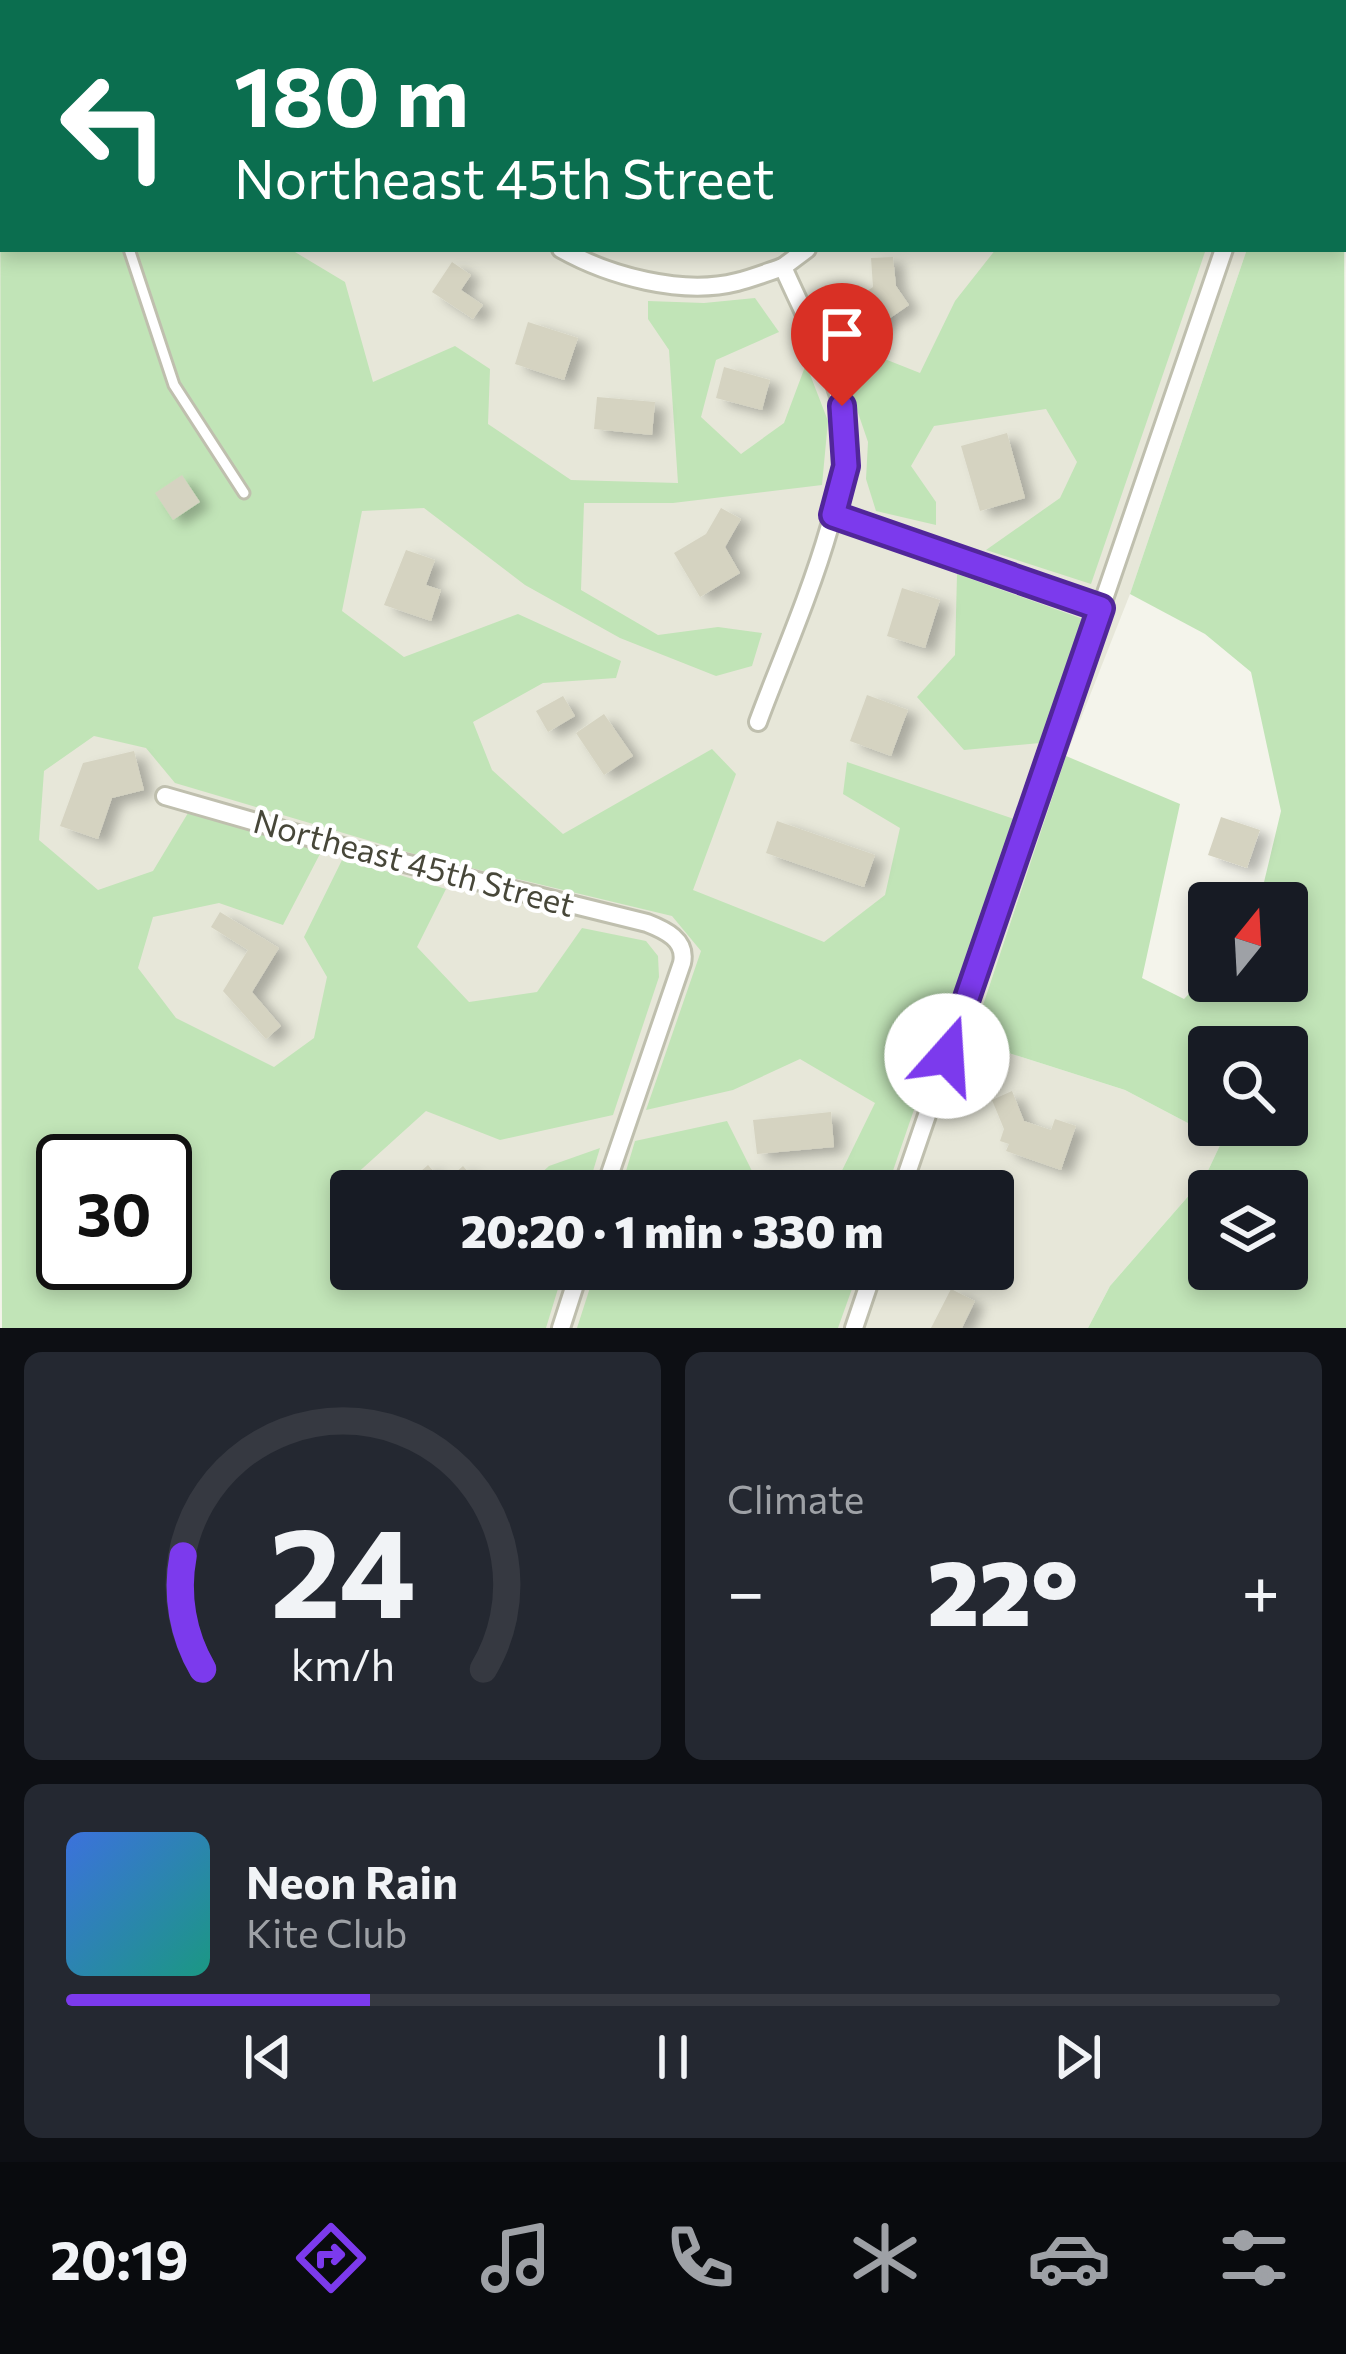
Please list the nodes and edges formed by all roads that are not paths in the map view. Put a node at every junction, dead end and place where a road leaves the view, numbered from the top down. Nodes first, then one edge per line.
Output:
1 (130, 252) edge
2 (567, 252) edge
3 (803, 252) edge
4 (1223, 252) edge
5 (783, 267) junction
6 (244, 493) dead end
7 (833, 515) junction
8 (1101, 608) junction
9 (758, 722) dead end
10 (166, 796) dead end
11 (611, 1170) edge
12 (908, 1170) edge
13 (573, 1290) edge
14 (867, 1290) edge
15 (561, 1328) edge
16 (854, 1328) edge

1 - 6 lane
2 - 5 street
3 - 5 street
4 - 8 street
5 - 7 street
7 - 8 street
7 - 9 street
8 - 12 street
10 - 11 street, Northeast 45th Street
13 - 15 street
14 - 16 street

